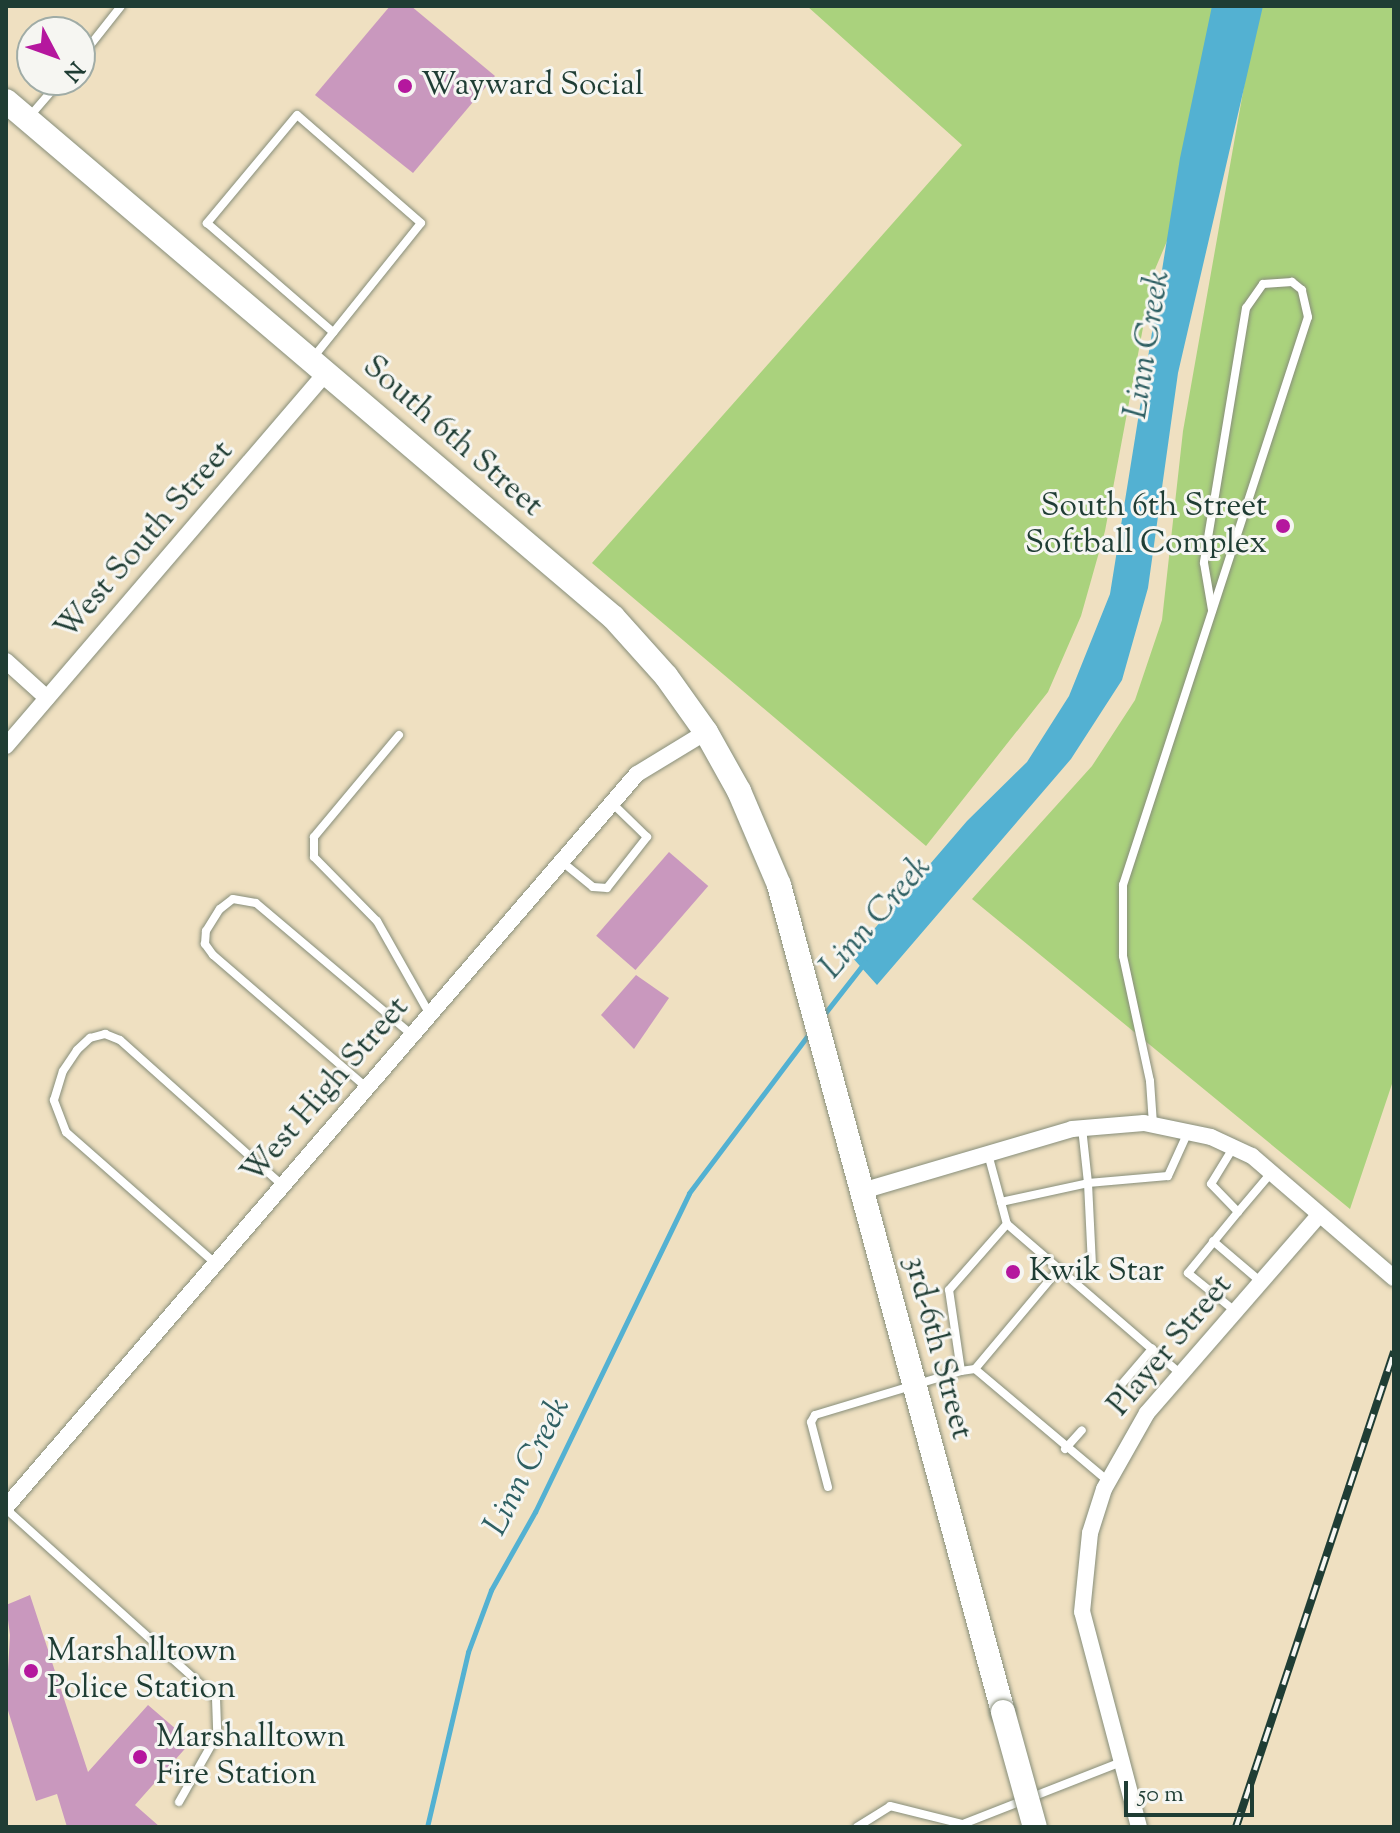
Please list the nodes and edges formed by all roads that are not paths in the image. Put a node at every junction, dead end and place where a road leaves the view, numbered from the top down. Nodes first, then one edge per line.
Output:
1 (121, 6) edge
2 (96, 38) edge
3 (47, 96) edge
4 (6, 101) edge
5 (27, 119) junction
6 (333, 332) junction
7 (319, 366) junction
8 (1212, 610) junction
9 (6, 661) edge
10 (47, 698) junction
11 (706, 732) junction
12 (399, 735) dead end
13 (6, 746) edge
14 (612, 803) junction
15 (561, 861) junction
16 (779, 885) joint
17 (429, 1013) junction
18 (411, 1034) junction
19 (366, 1087) junction
20 (1153, 1124) junction
21 (1082, 1128) junction
22 (1188, 1131) junction
23 (1234, 1147) junction
24 (988, 1154) junction
25 (1271, 1173) junction
26 (1088, 1183) junction
27 (282, 1185) junction
28 (862, 1191) junction
29 (1001, 1202) junction
30 (1238, 1212) junction
31 (1319, 1215) junction
32 (1007, 1224) junction
33 (1213, 1241) junction
34 (215, 1263) junction
35 (1092, 1265) dead end
36 (1059, 1269) junction
37 (1394, 1278) edge
38 (1261, 1282) junction
39 (1235, 1311) junction
40 (1152, 1349) junction
41 (975, 1369) junction
42 (961, 1371) junction
43 (1181, 1374) junction
44 (913, 1383) junction
45 (1121, 1385) dead end
46 (1082, 1430) dead end
47 (1065, 1449) junction
48 (1108, 1481) junction
49 (828, 1487) dead end
50 (6, 1508) edge
51 (1119, 1763) junction
52 (179, 1802) dead end
53 (857, 1827) edge
54 (1035, 1827) edge
55 (1139, 1827) edge

1 - 2 lane
3 - 5 lane
4 - 5 main road, South 6th Street
5 - 7 main road, South 6th Street
6 - 6 lane
6 - 7 lane
7 - 10 street, West South Street
7 - 11 main road, South 6th Street
8 - 8 lane
8 - 20 lane
9 - 10 street
10 - 13 street, West South Street
11 - 14 street, West High Street
11 - 16 main road, South 6th Street
12 - 17 lane
14 - 15 street, West High Street
14 - 15 lane
15 - 17 street, West High Street
16 - 28 main road, 3rd-6th Street
17 - 18 street, West High Street
18 - 19 street, West High Street
18 - 19 lane
19 - 27 street, West High Street
20 - 21 street
20 - 22 street
21 - 24 street
21 - 26 lane
22 - 23 street
22 - 26 lane
23 - 25 street
23 - 30 lane
24 - 28 street
24 - 29 lane
25 - 30 lane
25 - 31 street
26 - 29 lane
26 - 35 lane
27 - 34 street, West High Street
27 - 34 lane
28 - 44 main road, 3rd-6th Street
29 - 32 lane
30 - 33 lane
31 - 37 street
31 - 38 street, Player Street
32 - 36 lane
32 - 42 lane
33 - 38 lane
33 - 39 lane
34 - 50 street, West High Street
36 - 40 lane
36 - 41 lane
38 - 39 street, Player Street
39 - 43 street, Player Street
40 - 43 lane
40 - 45 lane
41 - 42 lane
41 - 47 lane
42 - 44 lane
43 - 48 street, Player Street
44 - 49 lane
44 - 54 main road, 3rd-6th Street, bridge
46 - 47 lane
47 - 48 lane
48 - 51 street, Player Street
50 - 52 lane
51 - 53 lane
51 - 55 street, Player Street

